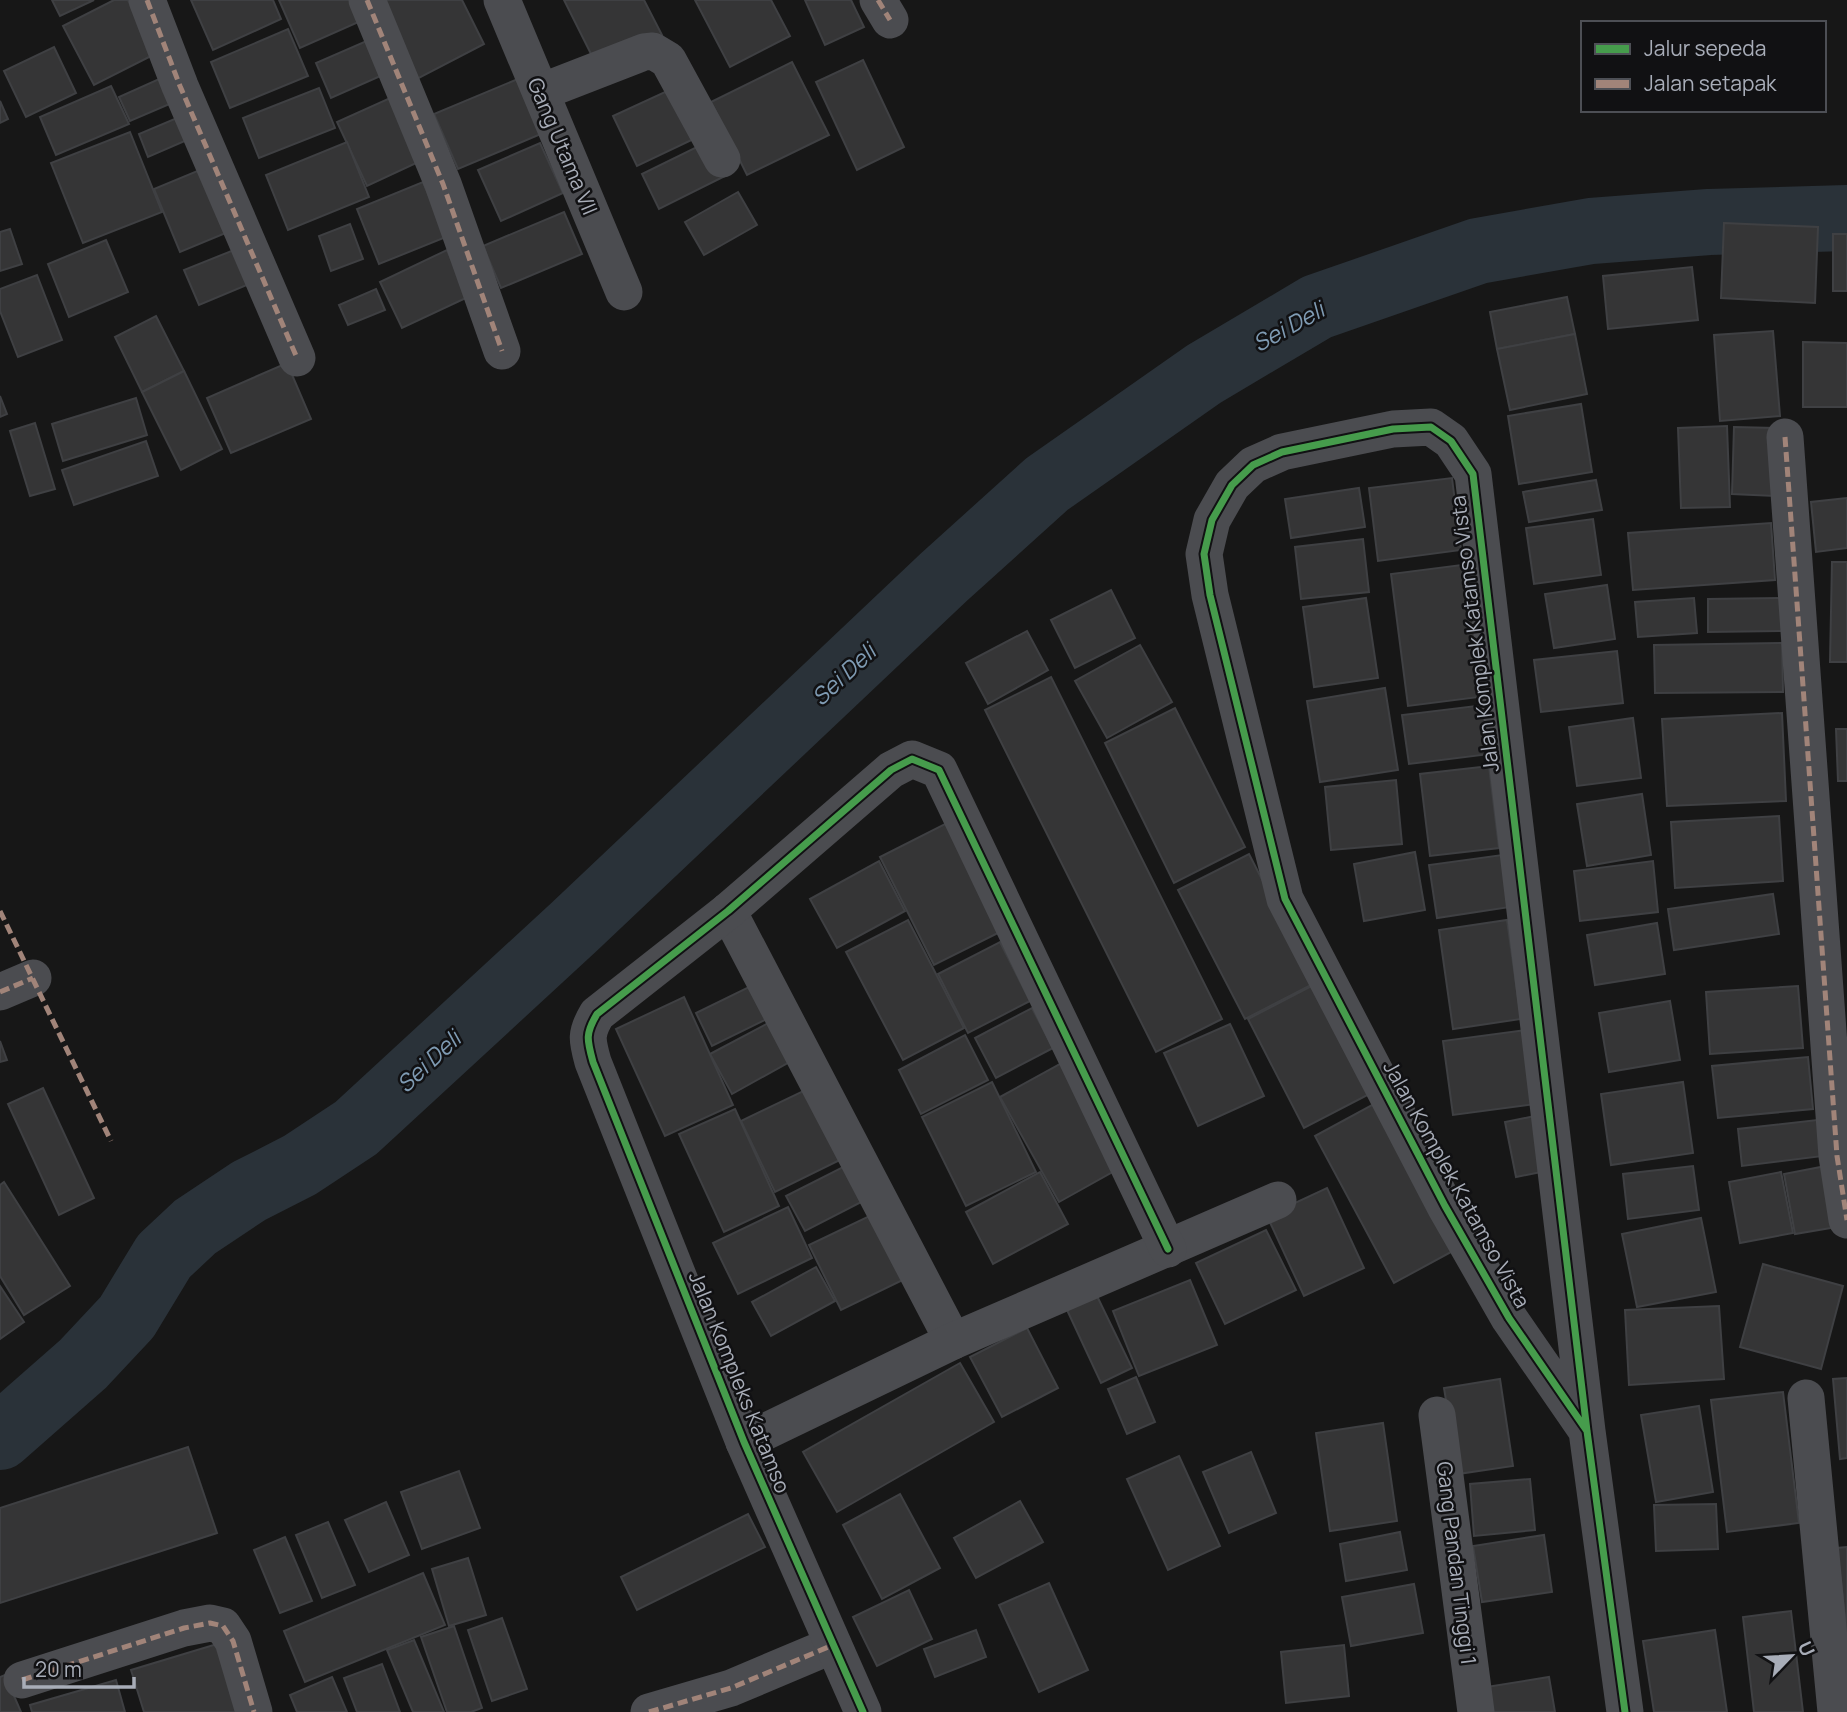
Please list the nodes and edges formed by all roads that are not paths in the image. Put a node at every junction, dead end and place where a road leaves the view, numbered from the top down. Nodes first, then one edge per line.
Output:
1 (147, 0) edge
2 (367, 0) edge
3 (502, 0) edge
4 (541, 92) junction
5 (722, 159) dead end
6 (624, 292) dead end
7 (502, 351) dead end
8 (297, 358) dead end
9 (1785, 438) dead end
10 (728, 911) junction
11 (33, 978) dead end
12 (0, 992) edge
13 (1278, 1199) dead end
14 (1847, 1220) edge
15 (1168, 1249) junction
16 (953, 1341) junction
17 (1806, 1398) dead end
18 (1437, 1415) dead end
19 (1587, 1431) junction
20 (744, 1442) junction
21 (833, 1645) junction
22 (22, 1681) dead end
23 (254, 1712) edge
24 (649, 1712) edge
25 (863, 1712) edge
26 (1476, 1712) edge
27 (1625, 1712) edge
28 (1836, 1712) edge

1 - 8 street
2 - 7 street
3 - 4 street, Gang Utama VII
4 - 5 street
4 - 6 street, Gang Utama VII
9 - 14 street
10 - 15 street, Jalan Kompleks Katamso
10 - 16 street
10 - 20 street, Jalan Kompleks Katamso
11 - 12 street
13 - 15 street
15 - 16 street
16 - 20 street
17 - 28 street
18 - 26 street, Gang Pandan Tinggi 1
19 - 19 street, Jalan Komplek Katamso Vista
19 - 27 street, Jalan Komplek Katamso Vista
20 - 21 street, Jalan Kompleks Katamso
21 - 24 street
21 - 25 street, Jalan Kompleks Katamso
22 - 23 street

